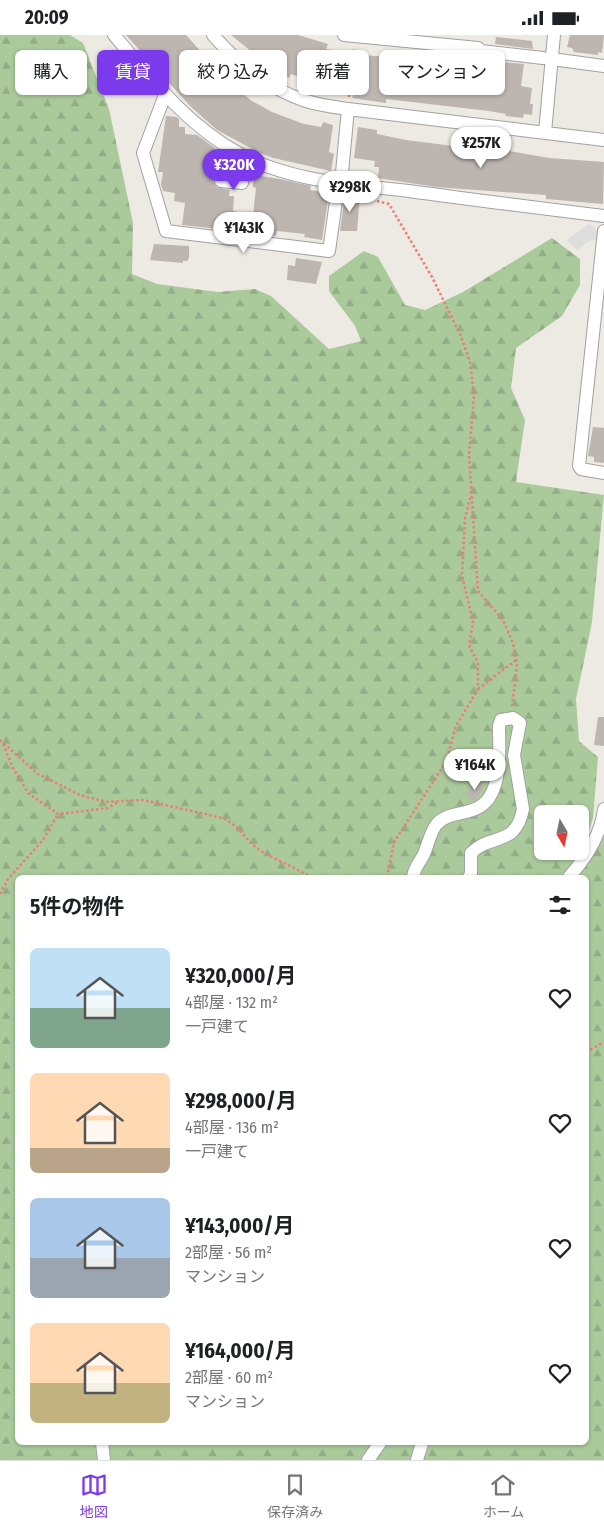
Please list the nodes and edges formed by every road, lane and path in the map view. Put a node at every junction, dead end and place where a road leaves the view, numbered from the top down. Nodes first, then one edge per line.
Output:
1 (114, 35) edge
2 (213, 35) edge
3 (554, 35) edge
4 (350, 36) edge
5 (478, 41) edge
6 (127, 50) edge
7 (548, 58) junction
8 (604, 66) edge
9 (165, 95) joint
10 (348, 105) junction
11 (545, 132) junction
12 (604, 140) edge
13 (246, 157) junction
14 (221, 181) dead end
15 (341, 183) junction
16 (389, 204) dead end
17 (604, 216) edge
18 (604, 231) edge
19 (598, 342) edge
20 (604, 473) edge
21 (471, 494) junction
22 (516, 660) junction
23 (478, 689) junction
24 (510, 717) junction
25 (1, 741) edge
26 (119, 801) junction
27 (604, 809) edge
28 (58, 814) junction
29 (306, 875) edge
30 (387, 875) edge
31 (413, 875) edge
32 (471, 875) edge
33 (570, 875) edge
34 (0, 894) edge
35 (604, 1042) edge
36 (589, 1050) edge
37 (102, 1445) edge
38 (379, 1445) edge
39 (421, 1445) edge
40 (104, 1460) edge
41 (368, 1460) edge
42 (417, 1460) edge

1 - 6 street
2 - 10 street
3 - 7 street
4 - 5 street
4 - 10 path
5 - 7 street
7 - 8 street
7 - 11 street
9 - 13 street
9 - 15 street
10 - 11 street
10 - 15 street
11 - 12 street
13 - 14 street
13 - 15 street
15 - 17 street
16 - 21 path
18 - 19 street
19 - 20 street
21 - 22 path
21 - 23 path
22 - 23 path
22 - 24 path
23 - 30 path
24 - 31 street
24 - 32 street
25 - 26 path
25 - 28 path
26 - 28 path
26 - 29 path
27 - 33 street
28 - 34 path
35 - 36 path
37 - 40 street
38 - 41 street
39 - 42 street

